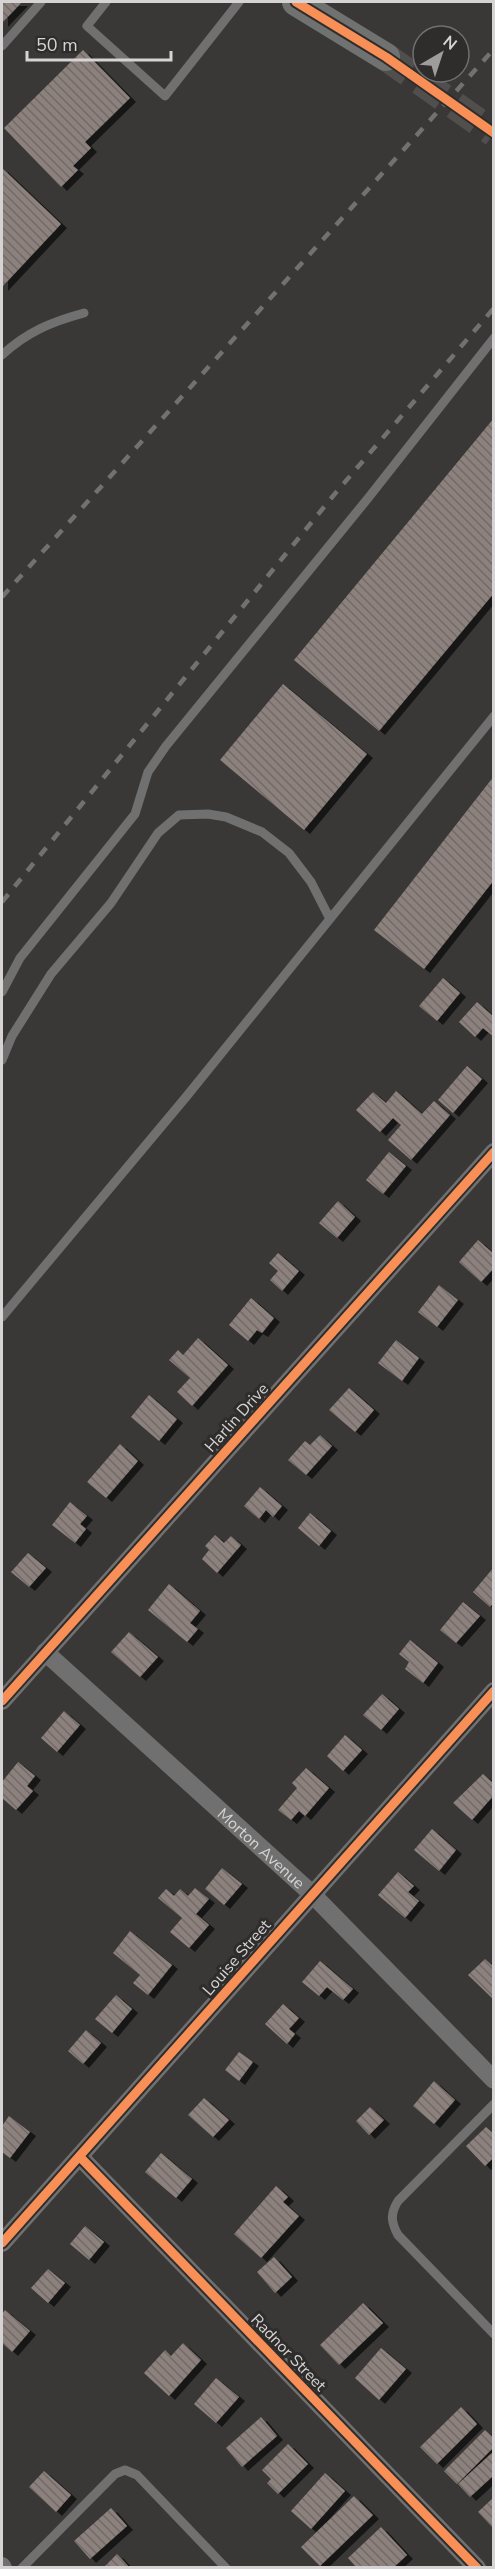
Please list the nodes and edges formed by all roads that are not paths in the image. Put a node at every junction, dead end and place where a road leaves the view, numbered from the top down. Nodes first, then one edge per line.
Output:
1 (41, 2) edge
2 (106, 2) edge
3 (239, 2) edge
4 (296, 2) edge
5 (2, 46) edge
6 (386, 57) tunnel mouth
7 (84, 313) dead end
8 (494, 338) edge
9 (2, 355) edge
10 (494, 716) edge
11 (330, 919) junction
12 (2, 992) edge
13 (2, 1060) edge
14 (494, 1152) edge
15 (2, 1317) edge
16 (45, 1652) junction
17 (494, 1691) edge
18 (2, 1701) edge
19 (311, 1893) junction
20 (494, 2080) edge
21 (494, 2104) edge
22 (80, 2157) junction
23 (2, 2243) edge
24 (494, 2334) edge
25 (22, 2568) edge
26 (226, 2568) edge
27 (477, 2568) edge

1 - 5 lane
2 - 3 lane
4 - 6 main road
7 - 9 lane
8 - 12 lane
10 - 11 lane
11 - 13 lane
11 - 15 lane
14 - 16 street, Harlin Drive
16 - 18 street, Harlin Drive
16 - 19 street, Morton Avenue
17 - 19 street, Louise Street
19 - 20 street, Morton Avenue
19 - 22 street, Louise Street
21 - 24 lane
22 - 23 street, Louise Street
22 - 27 street, Radnor Street
25 - 26 lane

